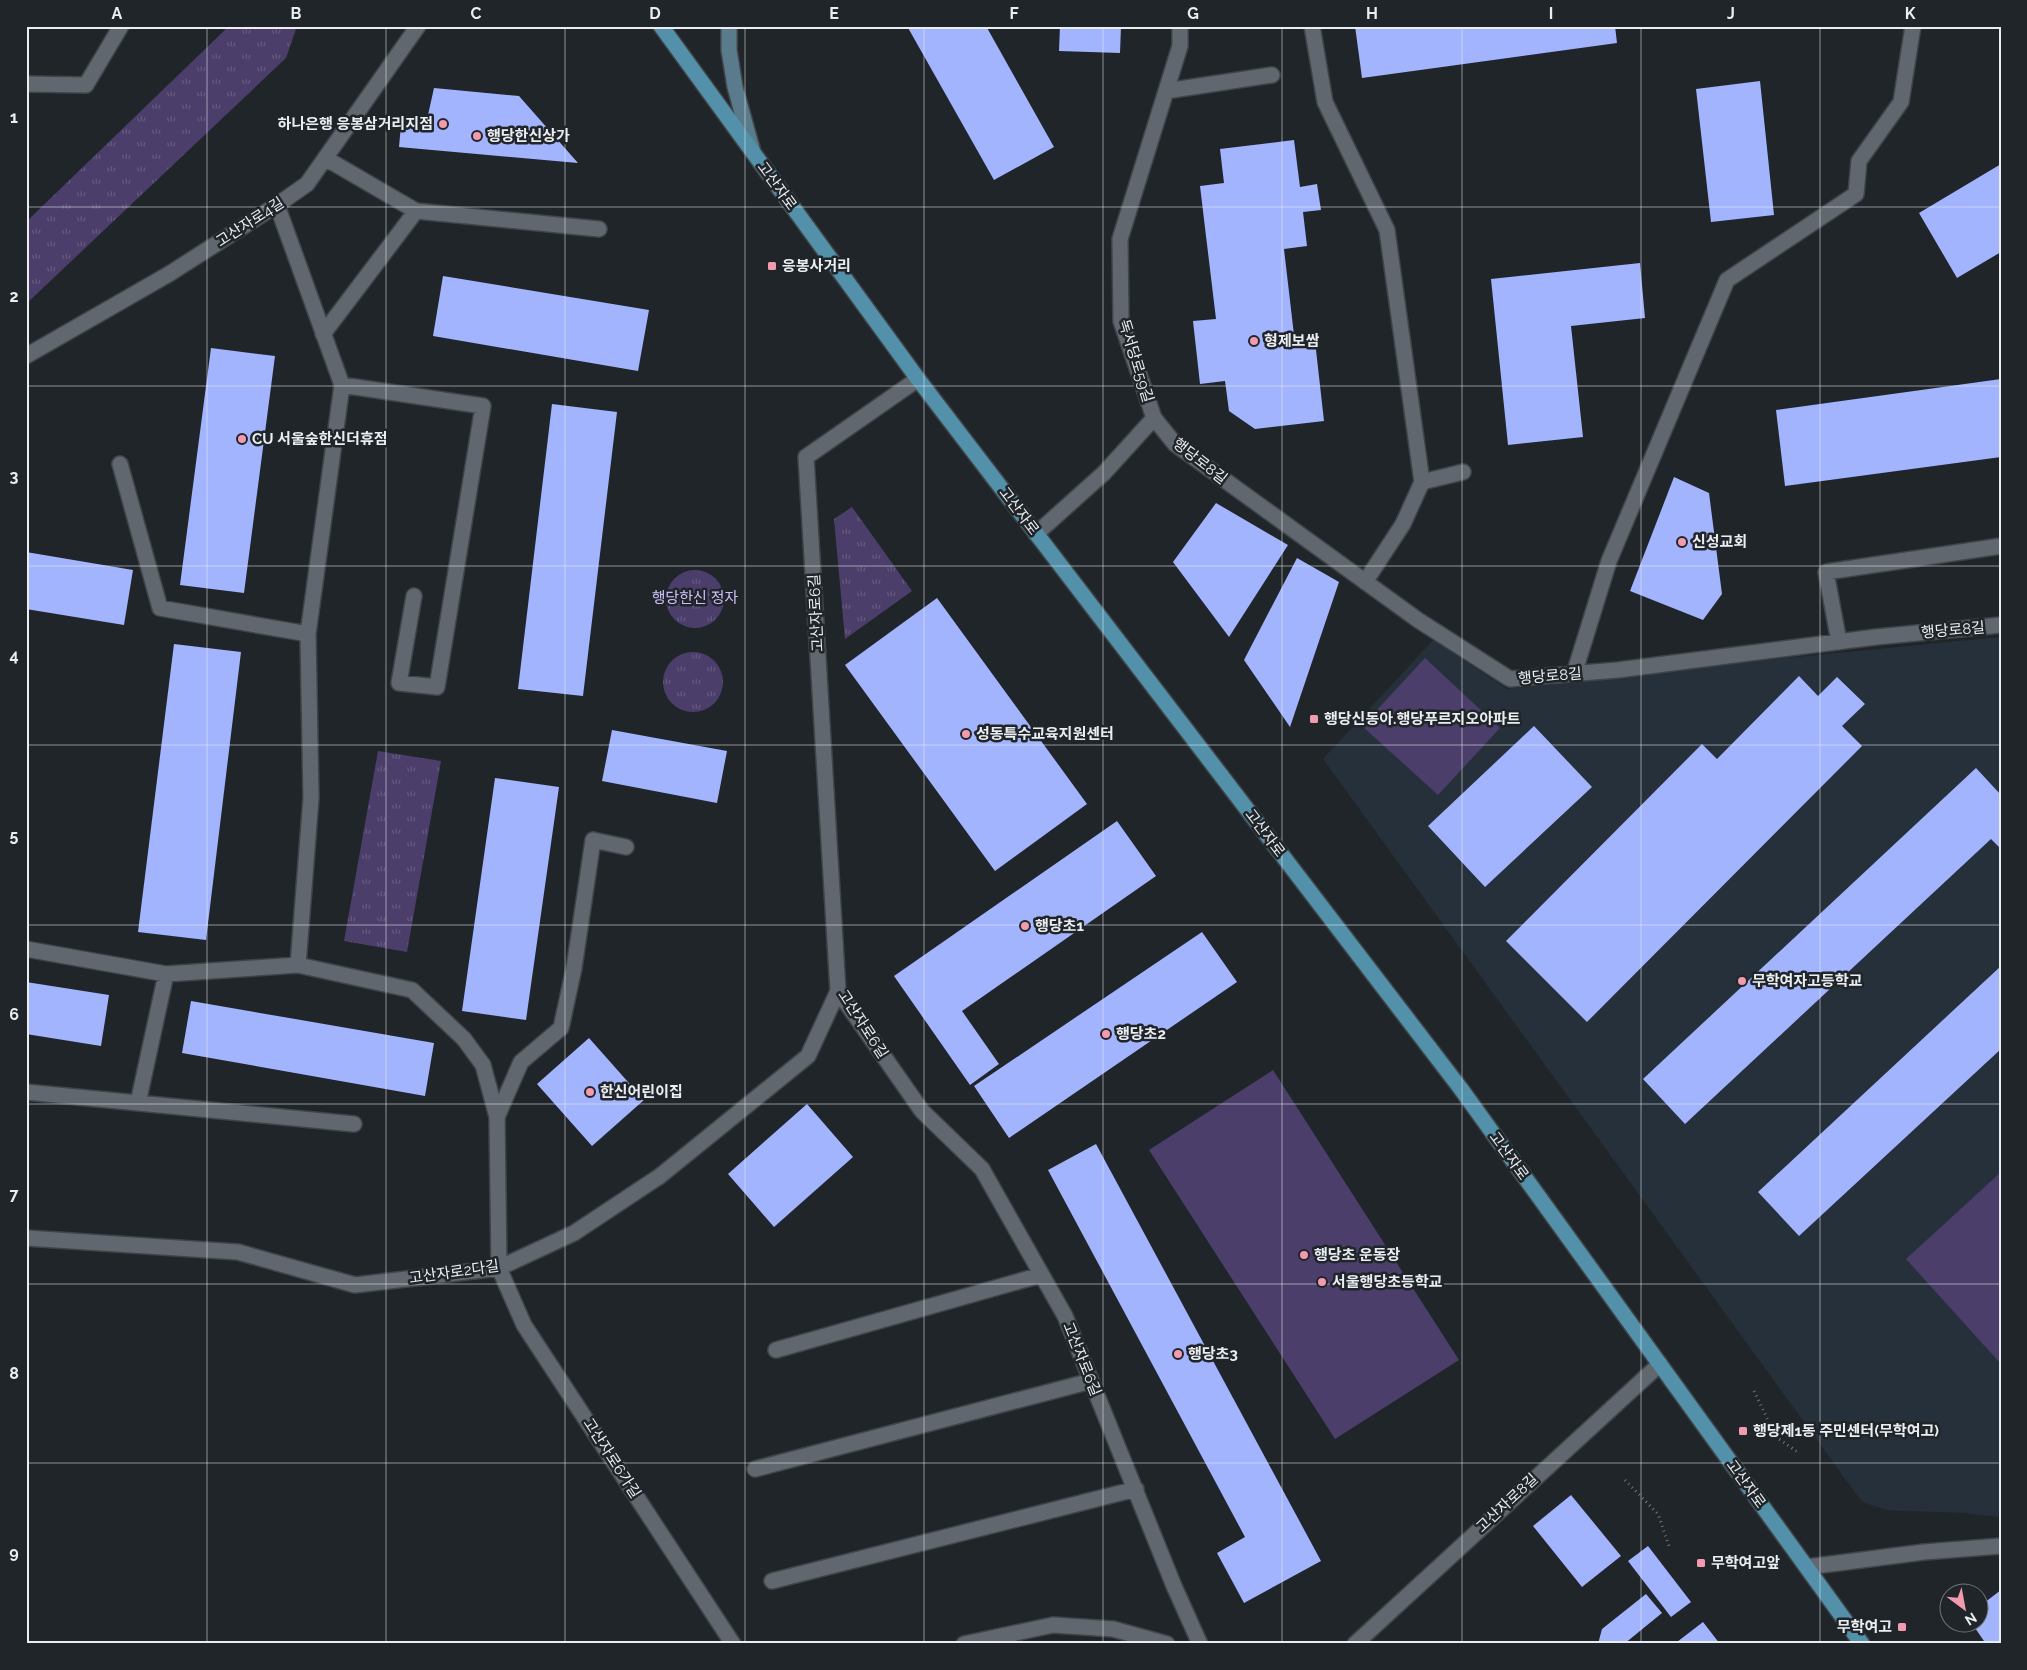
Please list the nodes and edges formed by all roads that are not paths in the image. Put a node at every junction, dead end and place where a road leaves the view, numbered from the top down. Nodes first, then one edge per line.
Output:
1 (121, 26) edge
2 (418, 26) edge
3 (661, 26) edge
4 (729, 26) edge
5 (1180, 26) edge
6 (1312, 26) edge
7 (1913, 26) edge
8 (1272, 75) dead end
9 (26, 84) edge
10 (1166, 92) junction
11 (753, 152) junction
12 (325, 158) junction
13 (277, 205) junction
14 (416, 211) junction
15 (599, 230) dead end
16 (323, 334) junction
17 (26, 356) edge
18 (918, 379) junction
19 (342, 385) junction
20 (1154, 418) junction
21 (120, 464) dead end
22 (1463, 472) dead end
23 (1422, 482) junction
24 (1036, 534) junction
25 (2001, 546) edge
26 (1365, 582) junction
27 (414, 596) dead end
28 (2001, 625) edge
29 (308, 634) junction
30 (1839, 642) junction
31 (1574, 674) junction
32 (626, 846) dead end
33 (26, 949) edge
34 (298, 965) junction
35 (166, 974) junction
36 (838, 991) junction
37 (26, 1092) edge
38 (138, 1103) junction
39 (497, 1117) junction
40 (354, 1124) dead end
41 (26, 1238) edge
42 (499, 1268) junction
43 (1041, 1275) junction
44 (776, 1350) dead end
45 (1660, 1364) junction
46 (1091, 1381) junction
47 (755, 1469) dead end
48 (1136, 1489) junction
49 (2001, 1546) edge
50 (1807, 1567) junction
51 (772, 1581) dead end
52 (734, 1644) edge
53 (964, 1644) edge
54 (1167, 1644) edge
55 (1200, 1644) edge
56 (1355, 1644) edge
57 (1862, 1644) edge

1 - 9 street
2 - 12 street, 고산자로4길
3 - 11 main road, 고산자로
4 - 11 main road
5 - 10 street, 독서당로59길
6 - 23 street
7 - 31 street
8 - 10 street
10 - 20 street, 독서당로59길
11 - 18 main road, 고산자로
12 - 13 street, 고산자로4길
12 - 14 street
13 - 16 street
13 - 17 street, 고산자로4길
14 - 15 street
14 - 16 street
16 - 19 street
18 - 24 main road, 고산자로
18 - 36 street, 고산자로6길
19 - 27 street
19 - 29 street
20 - 24 street, 독서당로59길
20 - 26 street, 행당로8길
21 - 29 street
22 - 23 street
23 - 26 street
24 - 45 main road, 고산자로
25 - 30 street
26 - 31 street, 행당로8길
28 - 30 street, 행당로8길
29 - 34 street
30 - 31 street, 행당로8길
32 - 39 street
33 - 35 street
34 - 35 street
34 - 39 street
35 - 38 street
36 - 42 street, 고산자로2다길
36 - 43 street, 고산자로6길
37 - 38 street
38 - 40 street
39 - 42 street
41 - 42 street, 고산자로2다길
42 - 52 street, 고산자로6가길
43 - 44 street
43 - 46 street, 고산자로6길
45 - 50 main road, 고산자로
45 - 56 street, 고산자로8길
46 - 47 street
46 - 48 street, 고산자로6길
48 - 51 street
48 - 55 street, 고산자로6길
49 - 50 street
50 - 57 main road, 고산자로
53 - 54 street

